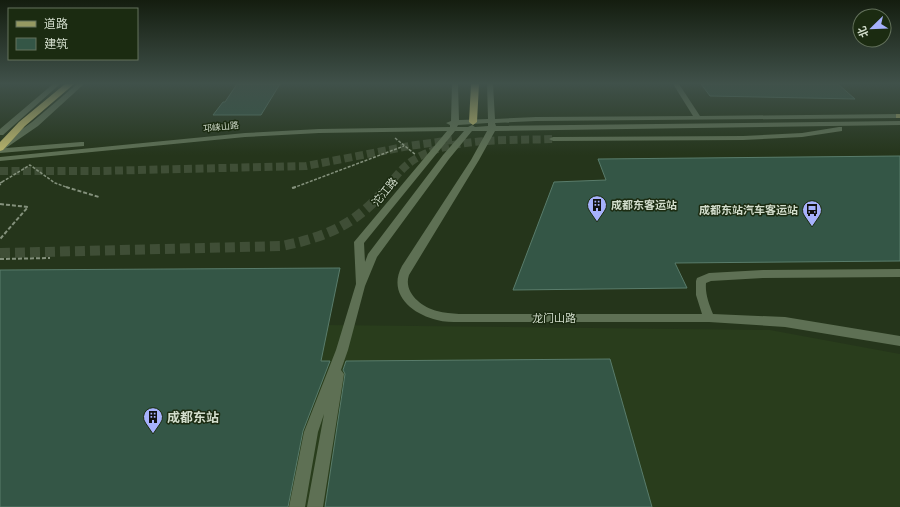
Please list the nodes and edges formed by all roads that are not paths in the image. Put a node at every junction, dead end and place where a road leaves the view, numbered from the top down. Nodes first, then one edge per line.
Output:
1 (29, 108) edge
2 (42, 108) edge
3 (54, 108) edge
4 (454, 108) edge
5 (473, 108) edge
6 (491, 108) edge
7 (691, 108) edge
8 (697, 117) junction
9 (899, 120) edge
10 (870, 124) junction
11 (454, 126) junction
12 (472, 126) junction
13 (492, 126) junction
14 (0, 133) edge
15 (554, 137) tunnel mouth
16 (0, 149) edge
17 (0, 158) edge
18 (900, 272) edge
19 (360, 286) junction
20 (709, 318) junction
21 (900, 341) edge
22 (342, 350) junction
23 (296, 507) edge
24 (315, 507) edge

1 - 14 street
2 - 16 highway
3 - 16 street
4 - 11 street
5 - 12 highway
6 - 13 street
7 - 8 street
8 - 9 street, 邛崃山路
8 - 13 street, 邛崃山路
9 - 10 street, 邛崃山路
10 - 13 street, 邛崃山路
10 - 15 street
11 - 12 street, 邛崃山路
11 - 16 street, 邛崃山路
11 - 17 street, 邛崃山路
11 - 19 street, 沱江路
12 - 13 street, 邛崃山路
12 - 19 street
13 - 20 street, 龙门山路
18 - 20 street
19 - 22 street
20 - 21 street, 龙门山路
22 - 23 street
22 - 24 street

